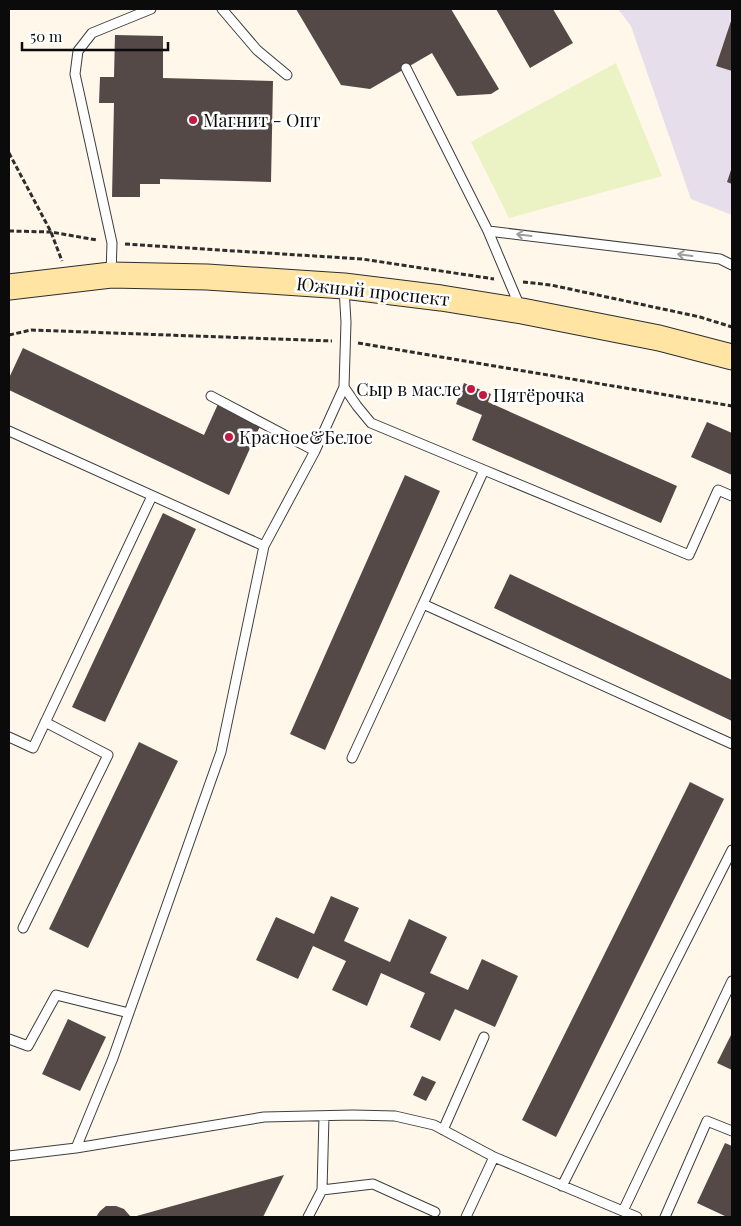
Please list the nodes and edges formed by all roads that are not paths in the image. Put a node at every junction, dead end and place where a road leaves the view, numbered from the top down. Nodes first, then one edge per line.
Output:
1 (151, 9) edge
2 (222, 9) edge
3 (406, 68) dead end
4 (287, 75) dead end
5 (488, 231) junction
6 (732, 265) edge
7 (111, 275) junction
8 (9, 286) edge
9 (344, 286) junction
10 (522, 311) junction
11 (732, 357) edge
12 (344, 387) junction
13 (210, 396) dead end
14 (9, 431) edge
15 (315, 451) junction
16 (484, 470) junction
17 (152, 496) junction
18 (732, 496) edge
19 (264, 546) junction
20 (423, 604) junction
21 (46, 722) junction
22 (9, 737) edge
23 (732, 744) edge
24 (352, 758) dead end
25 (732, 850) edge
26 (23, 928) dead end
27 (732, 981) edge
28 (129, 1013) junction
29 (484, 1036) dead end
30 (9, 1039) edge
31 (324, 1116) junction
32 (443, 1130) junction
33 (732, 1131) edge
34 (76, 1148) junction
35 (9, 1156) edge
36 (494, 1157) junction
37 (562, 1186) junction
38 (322, 1190) junction
39 (623, 1211) junction
40 (435, 1212) dead end
41 (308, 1217) edge
42 (466, 1217) edge
43 (637, 1217) edge
44 (665, 1217) edge

1 - 7 lane
2 - 4 lane
3 - 5 lane
6 -> 5 lane
5 - 10 lane
7 - 8 main road, Южный проспект
7 - 9 main road, Южный проспект
9 - 10 main road, Южный проспект
9 - 12 lane
10 - 11 main road, Южный проспект
12 - 15 lane
12 - 16 lane
13 - 15 lane
14 - 17 lane
15 - 19 lane
16 - 18 lane
16 - 20 lane
17 - 19 lane
17 - 21 lane
19 - 28 lane
20 - 23 lane
20 - 24 lane
21 - 22 lane
21 - 26 lane
25 - 37 lane
27 - 39 lane
28 - 30 lane
28 - 34 lane
29 - 32 lane
31 - 32 lane
31 - 34 lane
31 - 38 lane
32 - 36 lane
33 - 44 lane
34 - 35 lane
36 - 37 lane
36 - 42 lane
37 - 39 lane
38 - 40 lane
38 - 41 lane
39 - 43 lane

